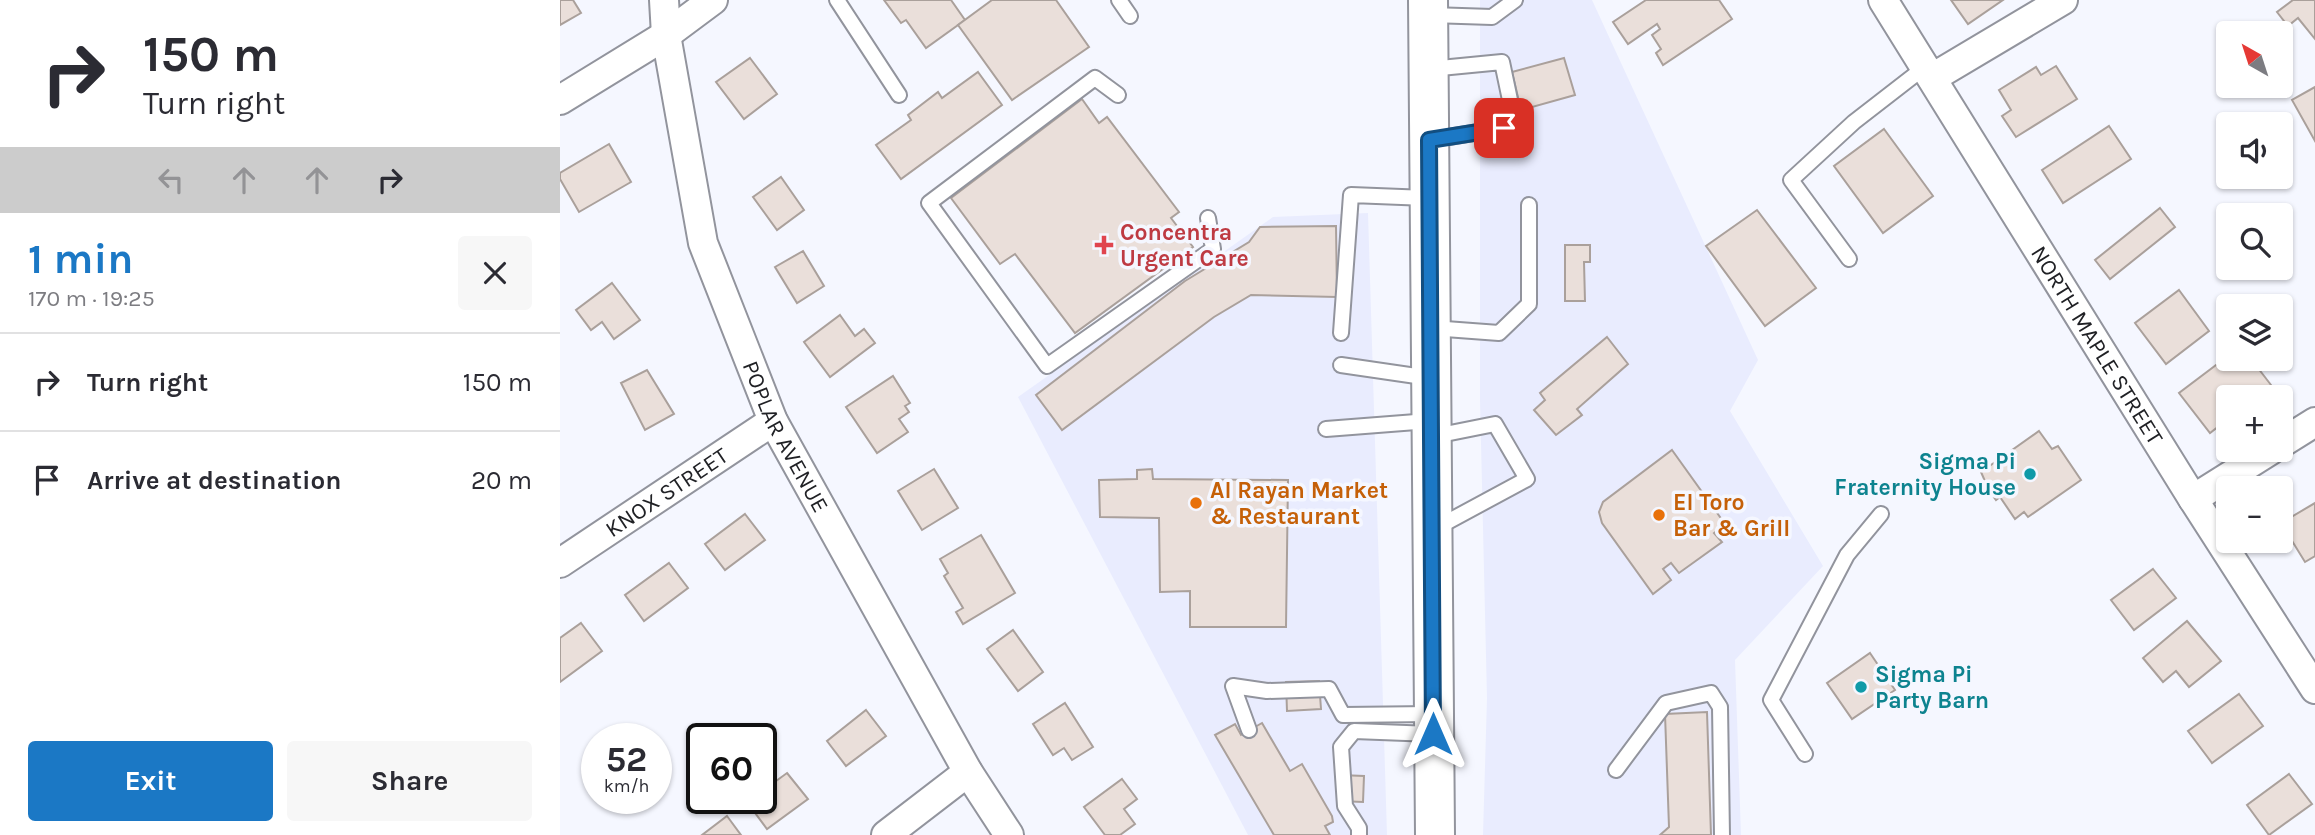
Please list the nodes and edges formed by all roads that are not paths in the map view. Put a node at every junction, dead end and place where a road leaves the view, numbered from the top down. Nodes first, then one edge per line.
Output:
1 (664, 0) edge
2 (713, 0) edge
3 (837, 0) edge
4 (1119, 0) edge
5 (1515, 0) edge
6 (1883, 0) edge
7 (2063, 0) edge
8 (1428, 7) edge
9 (1130, 16) dead end
10 (666, 35) junction
11 (1429, 69) junction
12 (1928, 73) junction
13 (899, 95) dead end
14 (1118, 95) dead end
15 (560, 100) edge
16 (1429, 140) junction
17 (1429, 198) junction
18 (1528, 205) dead end
19 (1208, 218) dead end
20 (1849, 259) dead end
21 (1430, 328) junction
22 (1341, 333) dead end
23 (1341, 365) dead end
24 (1430, 378) junction
25 (773, 421) junction
26 (2315, 422) edge
27 (1326, 429) dead end
28 (1431, 429) junction
29 (2293, 436) edge
30 (2252, 462) edge
31 (2193, 499) junction
32 (1881, 514) dead end
33 (1431, 531) junction
34 (560, 563) edge
35 (2315, 689) edge
36 (1433, 724) junction
37 (1249, 730) dead end
38 (1805, 754) dead end
39 (1616, 769) dead end
40 (968, 772) junction
41 (886, 835) edge
42 (1009, 835) edge
43 (1359, 835) edge
44 (1435, 835) edge
45 (1722, 835) edge

1 - 10 street, POPLAR AVENUE
2 - 10 street
3 - 13 lane
4 - 9 lane
5 - 8 lane
6 - 12 street, NORTH MAPLE STREET
7 - 12 street
8 - 11 main road
10 - 15 street
10 - 25 street, POPLAR AVENUE
11 - 16 main road
11 - 16 lane
12 - 20 lane
12 - 31 street, NORTH MAPLE STREET
14 - 19 lane
16 - 17 main road
17 - 21 main road
17 - 22 lane
18 - 21 lane
21 - 24 main road
23 - 24 lane
24 - 28 main road
25 - 34 street, KNOX STREET
25 - 40 street, POPLAR AVENUE
26 - 29 street
27 - 28 lane
28 - 33 main road
28 - 33 lane
30 - 31 street
31 - 35 street, NORTH MAPLE STREET
32 - 38 lane
33 - 36 main road
36 - 37 lane
36 - 43 lane
36 - 44 main road
39 - 45 lane
40 - 41 street
40 - 42 street, POPLAR AVENUE

